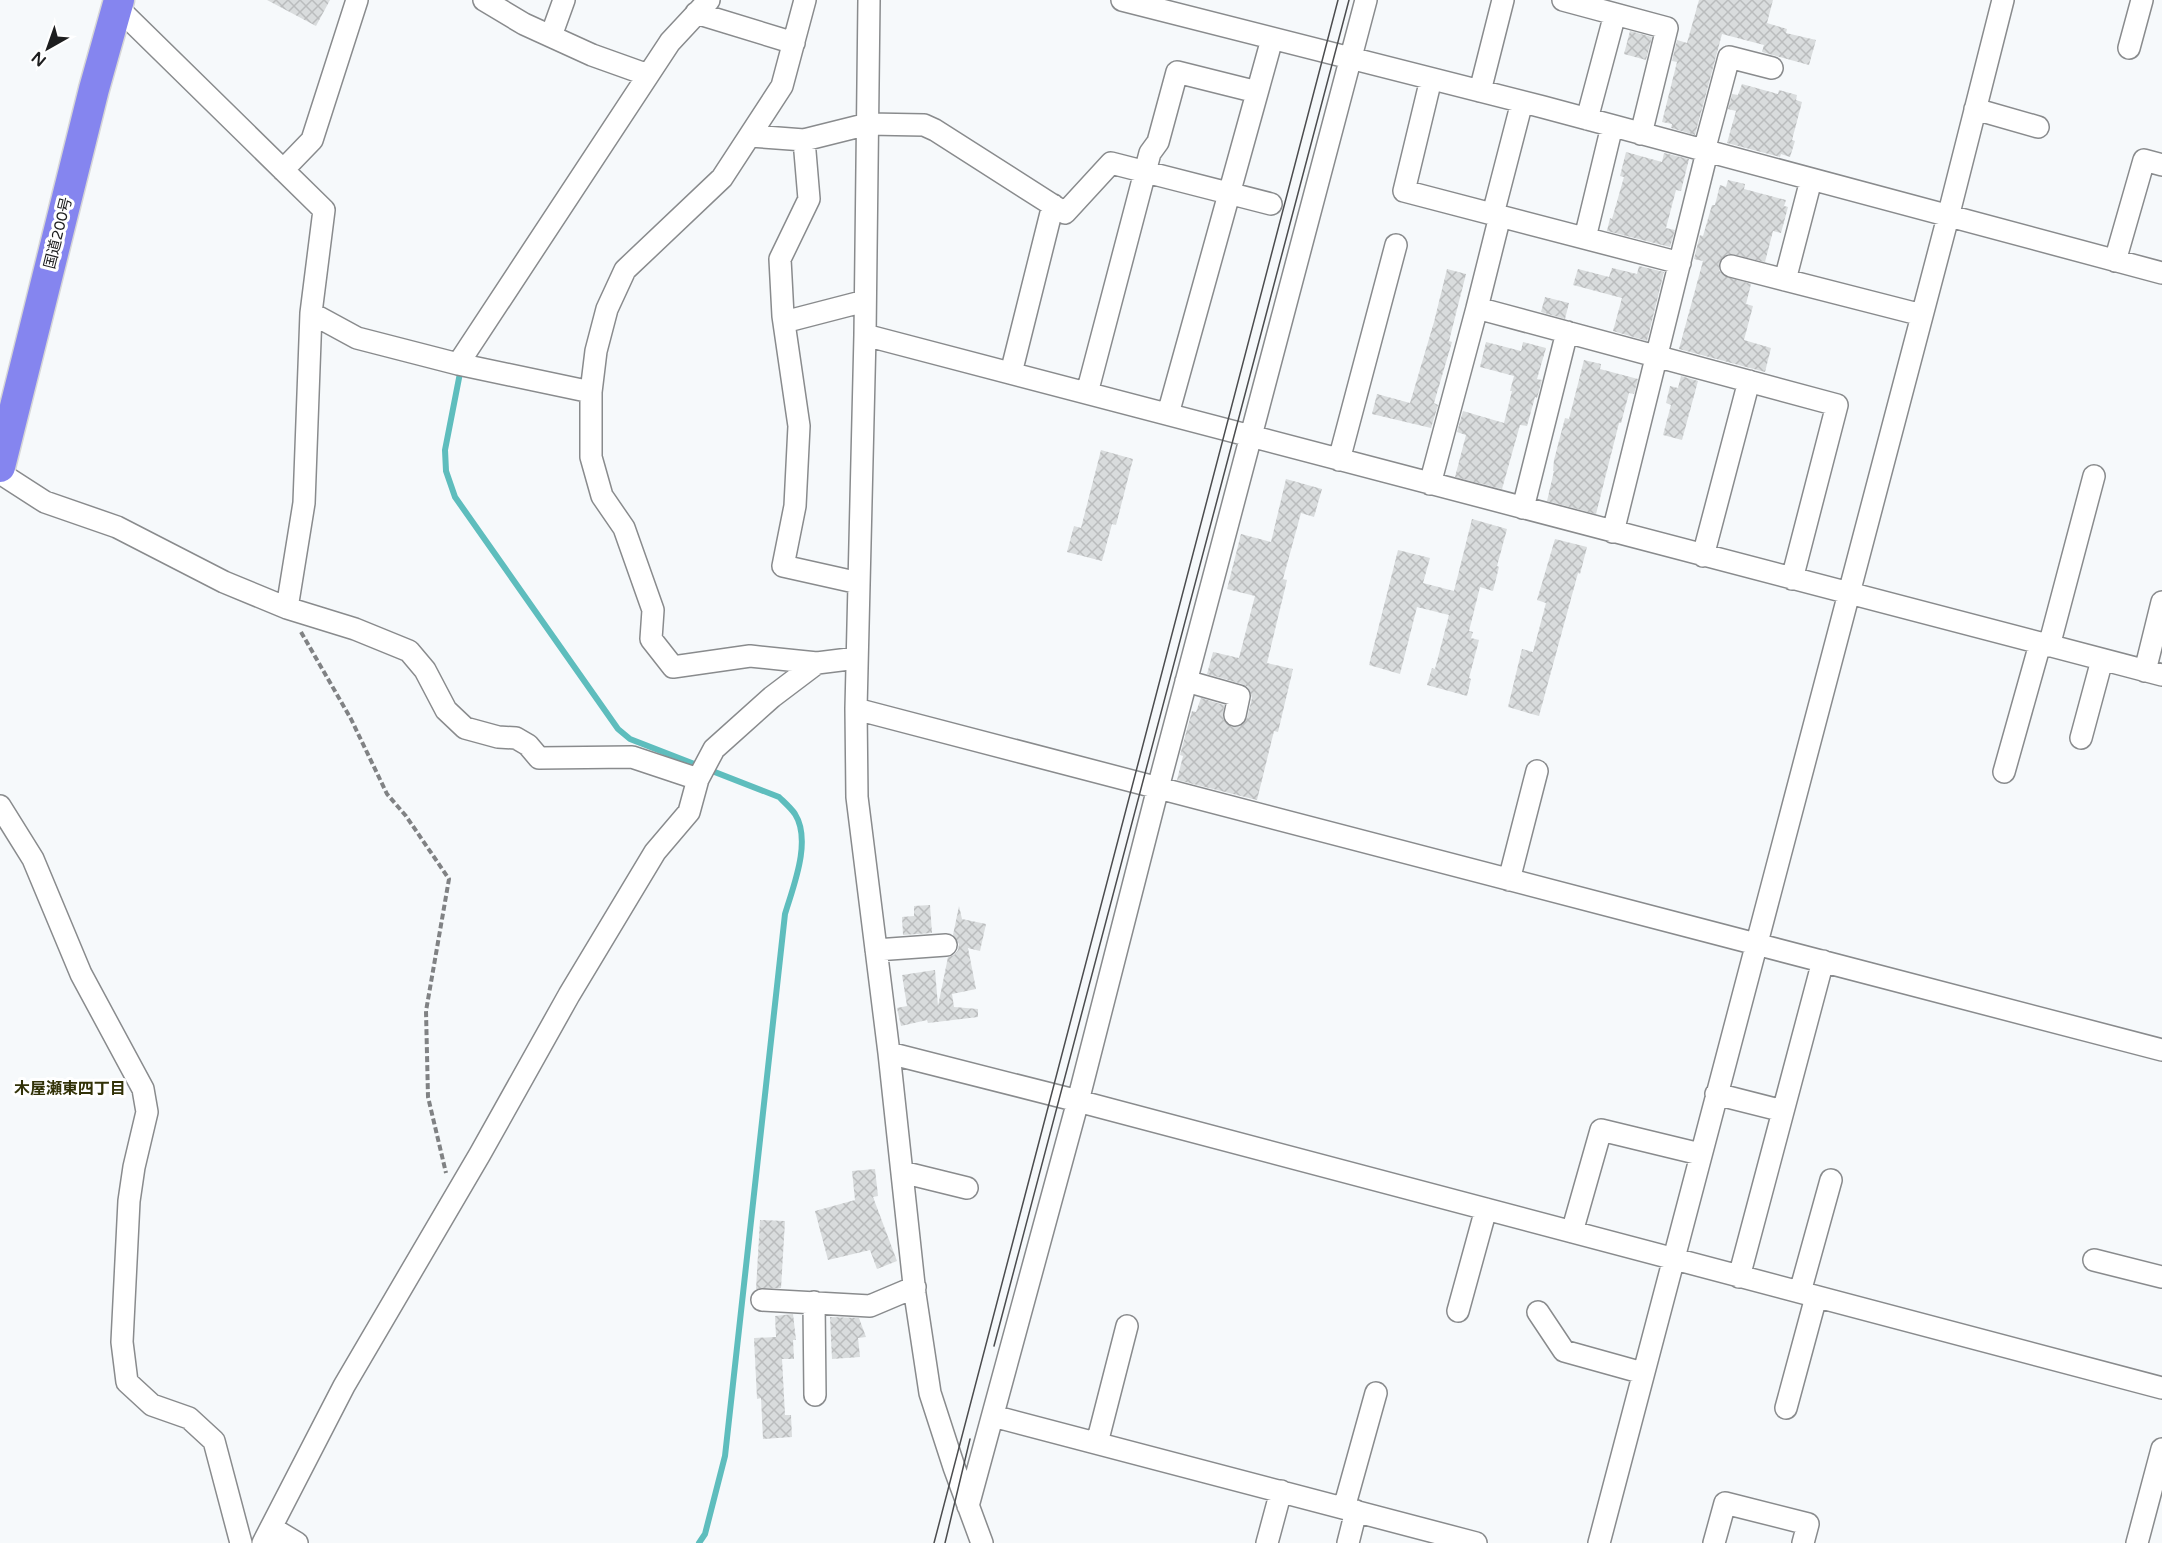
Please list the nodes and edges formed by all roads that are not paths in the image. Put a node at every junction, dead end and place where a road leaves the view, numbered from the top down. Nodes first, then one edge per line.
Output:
1 (357, 0) edge
2 (564, 0) edge
3 (805, 0) edge
4 (869, 0) edge
5 (1122, 0) edge
6 (1366, 0) edge
7 (1503, 0) edge
8 (1563, 0) edge
9 (2003, 0) edge
10 (2142, 0) edge
11 (118, 3) edge
12 (496, 3) edge
13 (703, 7) edge
14 (1615, 14) junction
15 (551, 36) junction
16 (1272, 39) junction
17 (794, 43) junction
18 (2130, 49) dead end
19 (1352, 59) junction
20 (1772, 68) dead end
21 (648, 75) junction
22 (1431, 79) junction
23 (1480, 91) junction
24 (1257, 92) junction
25 (1522, 102) junction
26 (1975, 109) junction
27 (1587, 119) junction
28 (868, 124) junction
29 (1612, 126) junction
30 (2038, 127) dead end
31 (1641, 134) junction
32 (750, 136) junction
33 (804, 140) junction
34 (1706, 151) junction
35 (2162, 165) edge
36 (284, 170) junction
37 (1145, 171) junction
38 (1811, 180) junction
39 (1230, 193) junction
40 (1271, 204) dead end
41 (1053, 205) junction
42 (1496, 215) junction
43 (1948, 217) junction
44 (1585, 238) junction
45 (1396, 245) dead end
46 (2115, 261) junction
47 (1680, 263) junction
48 (1731, 266) dead end
49 (2162, 273) edge
50 (1785, 280) junction
51 (866, 301) junction
52 (1477, 308) junction
53 (311, 313) junction
54 (1922, 315) junction
55 (784, 322) junction
56 (1567, 332) junction
57 (865, 335) junction
58 (1658, 357) junction
59 (458, 364) junction
60 (1011, 373) junction
61 (1749, 381) junction
62 (591, 392) junction
63 (1087, 393) junction
64 (1168, 414) junction
65 (1251, 436) junction
66 (1339, 460) junction
67 (0, 467) edge
68 (0, 473) edge
69 (2094, 476) dead end
70 (1430, 484) junction
71 (1524, 508) junction
72 (1613, 532) junction
73 (1703, 556) junction
74 (1792, 579) junction
75 (859, 583) junction
76 (1849, 594) junction
77 (2162, 602) edge
78 (287, 608) junction
79 (2044, 645) junction
80 (857, 658) junction
81 (2102, 660) junction
82 (817, 663) junction
83 (2153, 673) edge
84 (1186, 681) junction
85 (856, 708) junction
86 (1235, 714) dead end
87 (2081, 738) dead end
88 (1537, 771) dead end
89 (2004, 772) dead end
90 (701, 773) junction
91 (1158, 788) junction
92 (0, 806) edge
93 (1509, 879) junction
94 (1756, 944) junction
95 (946, 945) dead end
96 (876, 950) junction
97 (1823, 961) junction
98 (2162, 1050) edge
99 (889, 1053) junction
100 (1716, 1094) junction
101 (1078, 1101) junction
102 (1783, 1111) junction
103 (1700, 1154) junction
104 (902, 1172) junction
105 (1831, 1180) dead end
106 (967, 1188) dead end
107 (1486, 1209) junction
108 (1572, 1232) junction
109 (1673, 1258) junction
110 (2094, 1260) dead end
111 (1738, 1277) junction
112 (2162, 1277) edge
113 (915, 1287) junction
114 (1808, 1295) junction
115 (762, 1300) dead end
116 (814, 1302) junction
117 (1458, 1311) dead end
118 (1538, 1312) dead end
119 (1127, 1326) dead end
120 (1643, 1373) junction
121 (2162, 1388) edge
122 (1376, 1393) dead end
123 (815, 1395) dead end
124 (1786, 1408) dead end
125 (993, 1416) junction
126 (1097, 1443) junction
127 (2162, 1449) edge
128 (1281, 1491) junction
129 (968, 1506) junction
130 (1350, 1509) junction
131 (268, 1536) edge
132 (241, 1543) edge
133 (297, 1543) edge
134 (982, 1543) edge
135 (1267, 1543) edge
136 (1348, 1543) edge
137 (1476, 1543) edge
138 (1599, 1543) edge
139 (1714, 1543) edge
140 (1803, 1543) edge
141 (2138, 1543) edge

1 - 36 street
2 - 15 street
3 - 17 street
4 - 28 street
5 - 16 street
6 - 19 street
7 - 23 street
8 - 14 street
9 - 26 street
10 - 18 street
11 - 36 street
11 - 67 highway, 国道200号
12 - 15 street
13 - 17 street
13 - 21 street
14 - 27 street
14 - 31 street
15 - 21 street
16 - 19 street
16 - 24 street
17 - 32 street
19 - 22 street
19 - 65 street
20 - 34 street
21 - 59 street
22 - 23 street
22 - 42 street
23 - 25 street
24 - 37 street
24 - 39 street
25 - 27 street
25 - 42 street
26 - 30 street
26 - 43 street
27 - 29 street
28 - 33 street
28 - 41 street
28 - 51 street
29 - 31 street
29 - 44 street
31 - 34 street
32 - 33 street
32 - 62 street
33 - 55 street
34 - 38 street
34 - 47 street
35 - 46 street
36 - 53 street
37 - 39 street
37 - 41 street
37 - 63 street
38 - 43 street
38 - 50 street
39 - 40 street
39 - 64 street
41 - 60 street
42 - 44 street
42 - 52 street
43 - 46 street
43 - 54 street
44 - 47 street
45 - 66 street
46 - 49 street
47 - 58 street
48 - 50 street
50 - 54 street
51 - 55 street
51 - 57 street
52 - 56 street
52 - 70 street
53 - 59 street
53 - 78 street
54 - 76 street
55 - 75 street
56 - 58 street
56 - 71 street
57 - 60 street
57 - 75 street
58 - 61 street
58 - 72 street
59 - 62 street
60 - 63 street
61 - 73 street
61 - 74 street
62 - 82 street
63 - 64 street
64 - 65 street
65 - 66 street
65 - 84 street
66 - 70 street
68 - 78 street
69 - 79 street
70 - 71 street
71 - 72 street
72 - 73 street
73 - 74 street
74 - 76 street
75 - 80 street
76 - 79 street
76 - 94 street
77 - 83 street
78 - 90 street
79 - 81 street
79 - 89 street
80 - 82 street
80 - 85 street
81 - 83 street
81 - 87 street
82 - 90 street
84 - 86 street
84 - 91 street
85 - 91 street
85 - 96 street
88 - 93 street
90 - 131 street
91 - 93 street
91 - 101 street
92 - 132 street
93 - 94 street
94 - 97 street
94 - 100 street
95 - 96 street
96 - 99 street
97 - 98 street
97 - 102 street
99 - 101 street
99 - 104 street
100 - 102 street
100 - 103 street
101 - 107 street
101 - 125 street
102 - 111 street
103 - 108 street
103 - 109 street
104 - 106 street
104 - 113 street
105 - 114 street
107 - 108 street
107 - 117 street
108 - 109 street
109 - 111 street
109 - 120 street
110 - 112 street
111 - 114 street
113 - 116 street
113 - 129 street
114 - 121 street
114 - 124 street
115 - 116 street
116 - 123 street
118 - 120 street
119 - 126 street
120 - 138 street
122 - 130 street
125 - 126 street
125 - 129 street
126 - 128 street
127 - 141 street
128 - 130 street
128 - 135 street
129 - 134 street
130 - 136 street
130 - 137 street
131 - 133 street
139 - 140 street

